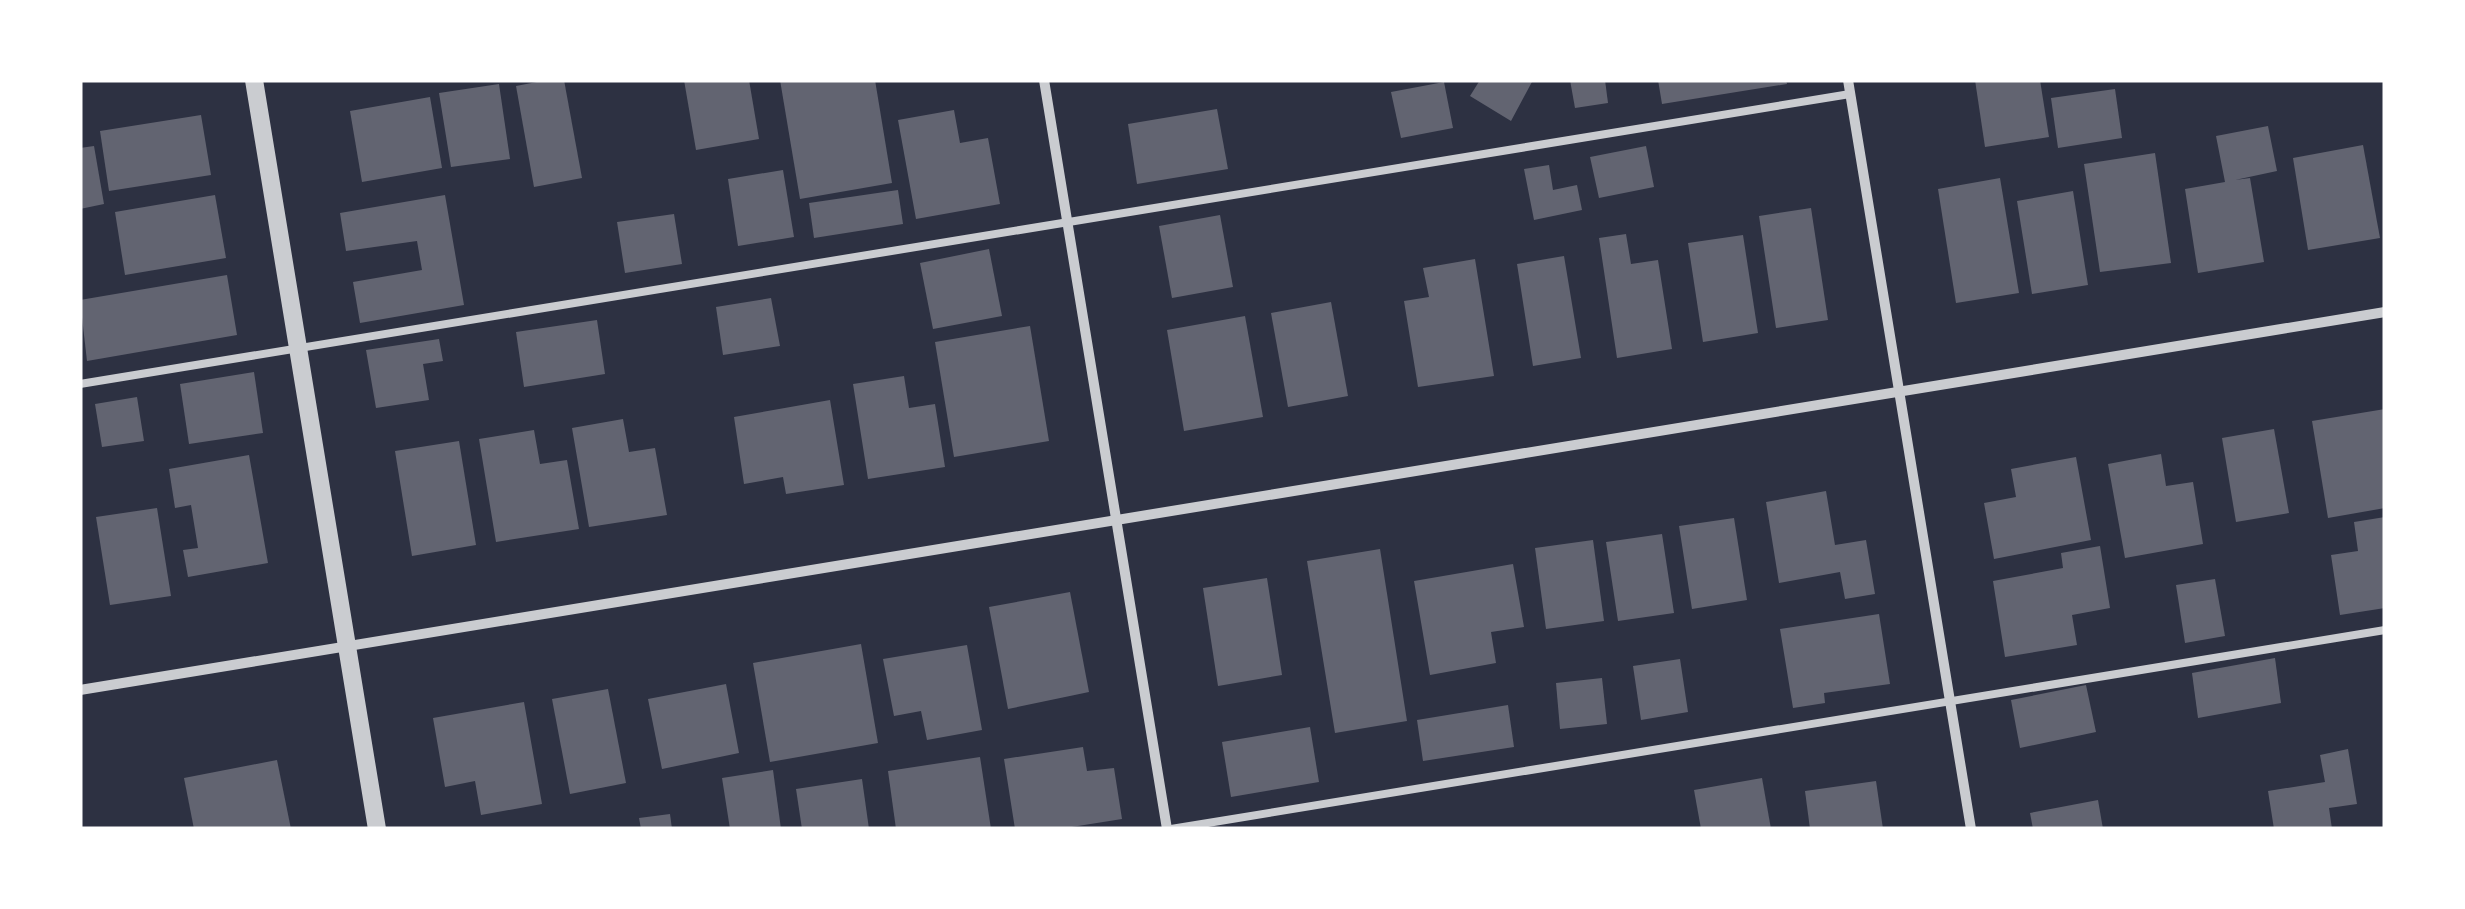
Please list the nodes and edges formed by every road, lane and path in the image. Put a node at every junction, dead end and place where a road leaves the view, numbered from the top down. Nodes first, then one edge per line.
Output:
1 (254, 80) edge
2 (1044, 80) edge
3 (1848, 80) edge
4 (1850, 94) junction
5 (1067, 222) junction
6 (2385, 312) edge
7 (298, 348) junction
8 (80, 384) edge
9 (1899, 392) junction
10 (1116, 520) junction
11 (2385, 630) edge
12 (347, 646) junction
13 (80, 690) edge
14 (1950, 701) junction
15 (377, 829) edge
16 (1169, 829) edge
17 (1970, 829) edge

1 - 7 street
2 - 5 street
3 - 4 street
4 - 5 lane
4 - 9 street
5 - 7 lane
5 - 10 street
6 - 9 street
7 - 8 lane
7 - 12 street
9 - 10 street
9 - 14 street
10 - 12 street
10 - 16 street
11 - 14 lane
12 - 13 street
12 - 15 street
14 - 16 lane
14 - 17 street

